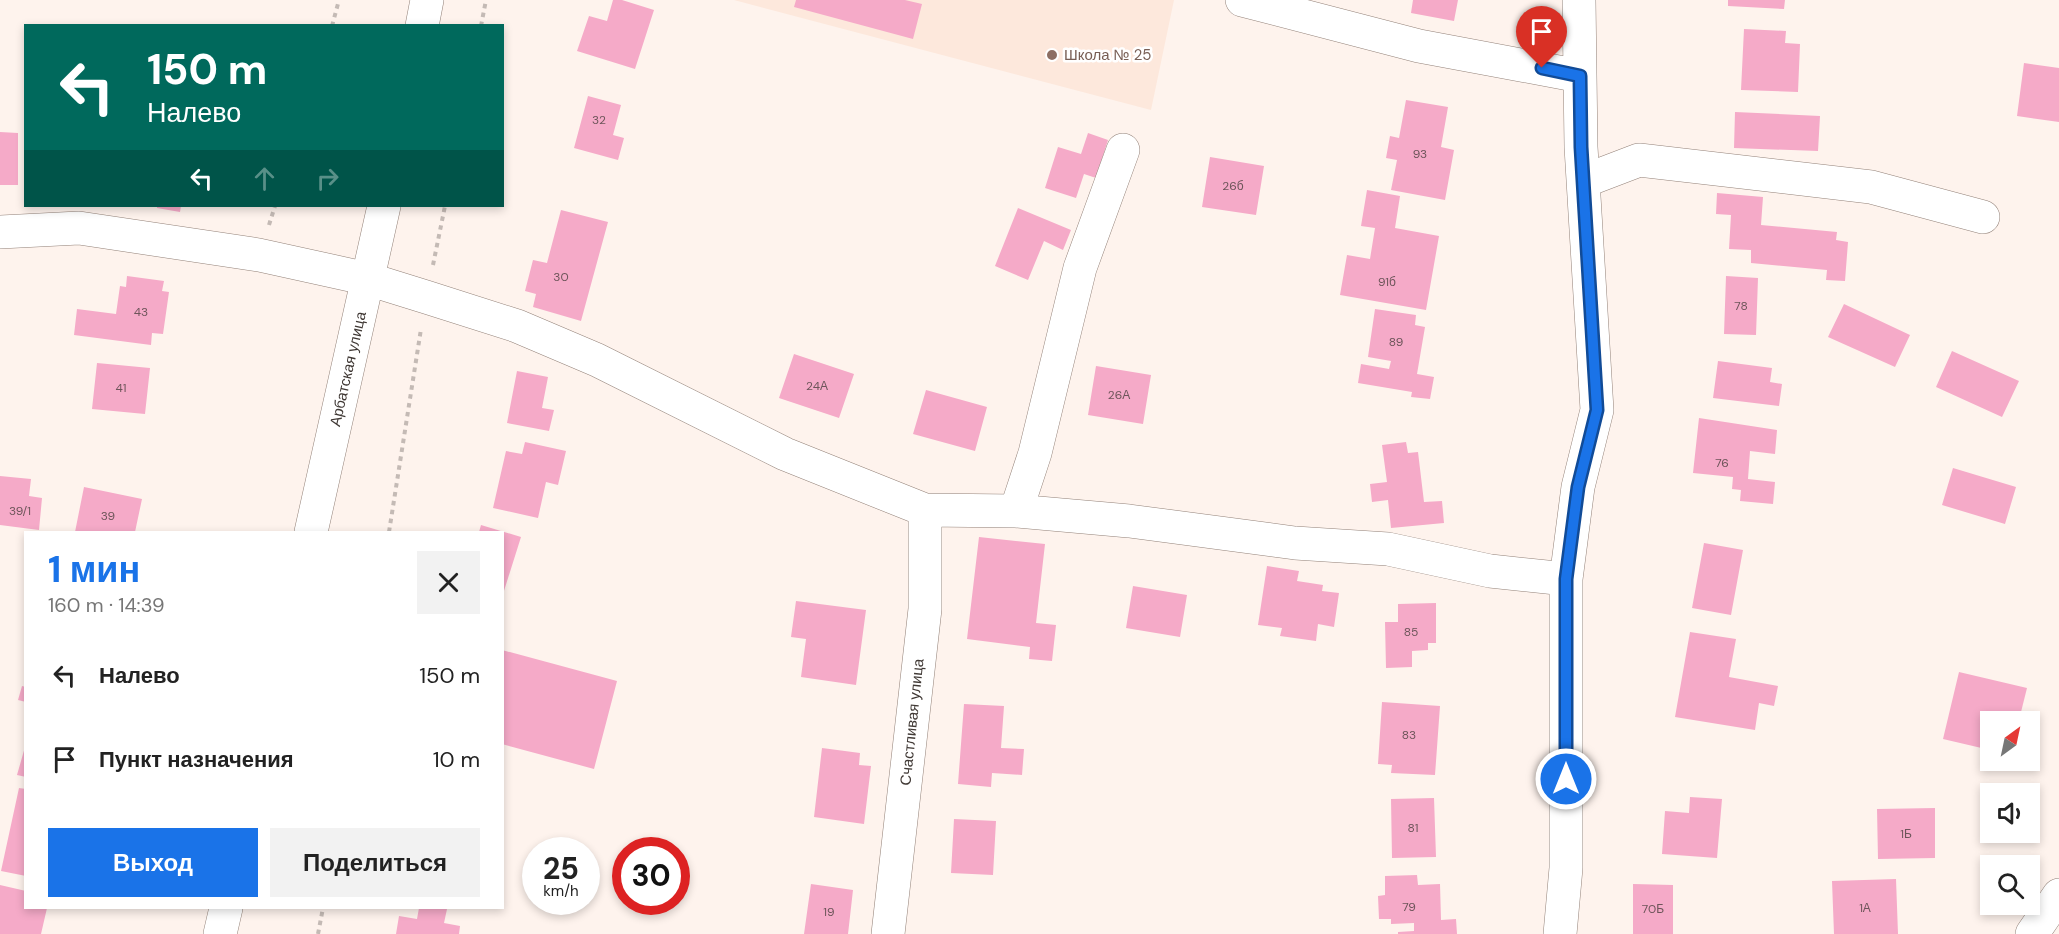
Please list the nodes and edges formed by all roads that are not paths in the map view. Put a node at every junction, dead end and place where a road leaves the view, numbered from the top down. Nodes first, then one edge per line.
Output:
1 (428, 0) edge
2 (1242, 0) edge
3 (1579, 0) edge
4 (422, 24) edge
5 (1580, 76) junction
6 (1123, 150) dead end
7 (1584, 181) junction
8 (384, 207) edge
9 (1983, 217) dead end
10 (0, 232) edge
11 (369, 279) junction
12 (925, 510) junction
13 (1016, 511) junction
14 (311, 531) edge
15 (1566, 579) junction
16 (2059, 895) edge
17 (226, 909) edge
18 (220, 934) edge
19 (888, 934) edge
20 (1560, 934) edge
21 (2032, 934) edge

1 - 4 street
2 - 5 street
3 - 5 street
5 - 7 street
6 - 13 street
7 - 9 street
7 - 15 street
8 - 11 street, Арбатская улица
10 - 11 street
11 - 12 street
11 - 14 street, Арбатская улица
12 - 13 street
12 - 19 street, Счастливая улица
13 - 15 street
15 - 20 street
16 - 21 street
17 - 18 street

